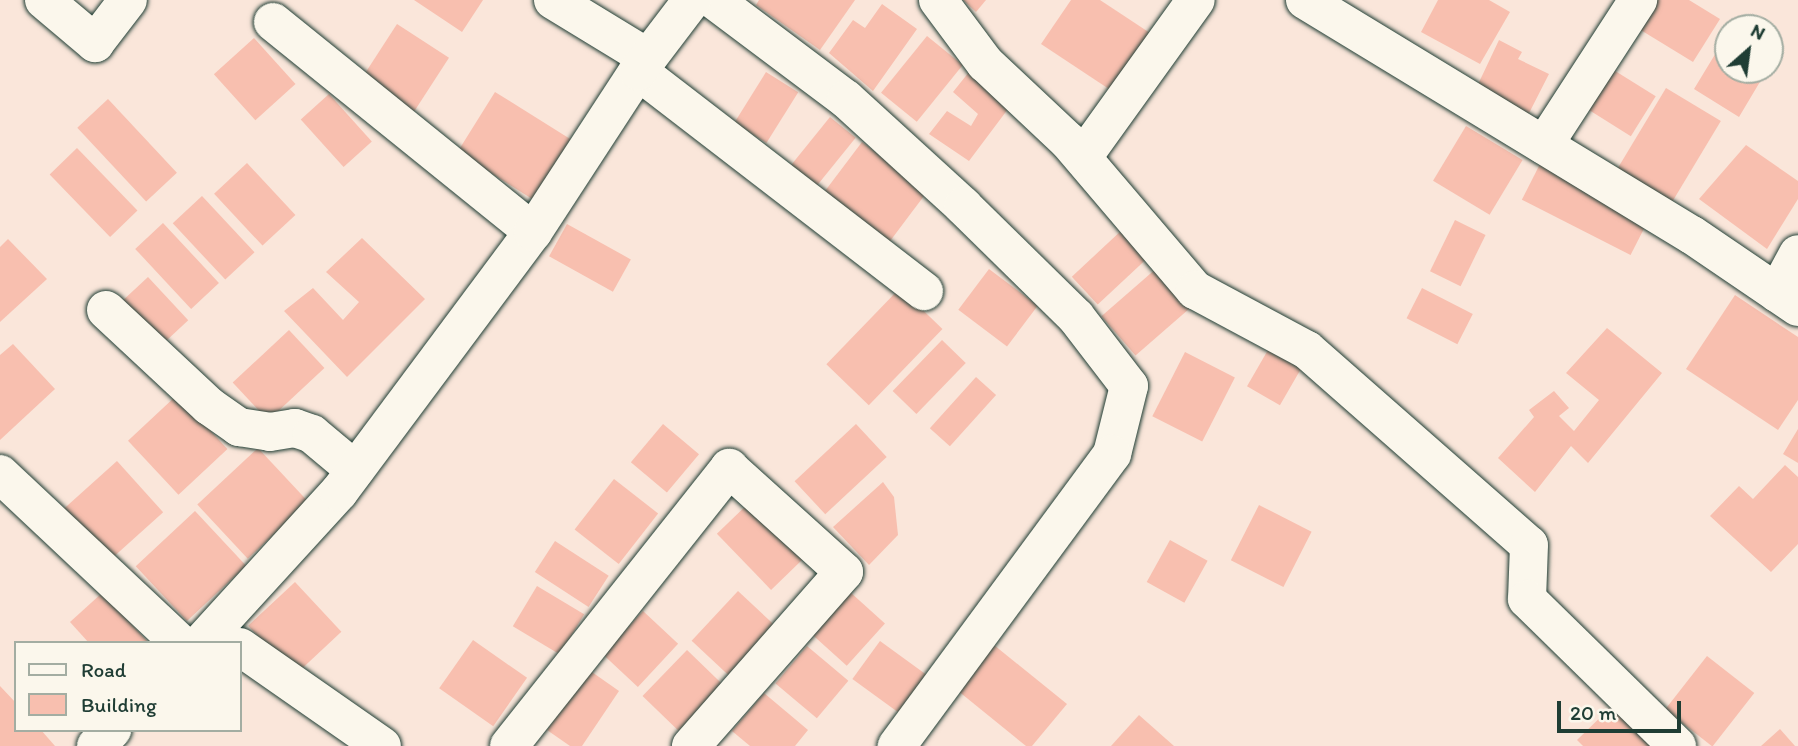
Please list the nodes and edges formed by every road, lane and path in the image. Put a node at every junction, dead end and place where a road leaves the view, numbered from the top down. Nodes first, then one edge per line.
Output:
1 (44, 0) edge
2 (128, 0) edge
3 (553, 0) edge
4 (692, 0) edge
5 (714, 0) edge
6 (938, 0) edge
7 (1196, 0) edge
8 (1305, 0) edge
9 (1638, 0) edge
10 (274, 22) dead end
11 (643, 65) junction
12 (1544, 145) junction
13 (1083, 158) junction
14 (533, 232) junction
15 (1798, 254) edge
16 (924, 291) dead end
17 (1787, 300) edge
18 (106, 310) dead end
19 (355, 470) junction
20 (2, 481) edge
21 (214, 641) edge
22 (242, 658) edge
23 (110, 732) edge
24 (96, 746) edge
25 (382, 746) edge
26 (509, 746) edge
27 (691, 746) edge
28 (897, 746) edge
29 (1677, 746) edge

1 - 2 street
3 - 11 street
4 - 11 street
5 - 28 street
6 - 13 street
7 - 13 street
8 - 12 street
9 - 12 street
10 - 14 street
11 - 14 street
11 - 16 street
12 - 17 street
13 - 29 street
14 - 19 street
15 - 17 street
18 - 19 street
19 - 21 street
20 - 21 street
22 - 25 street
23 - 24 street
26 - 27 street

